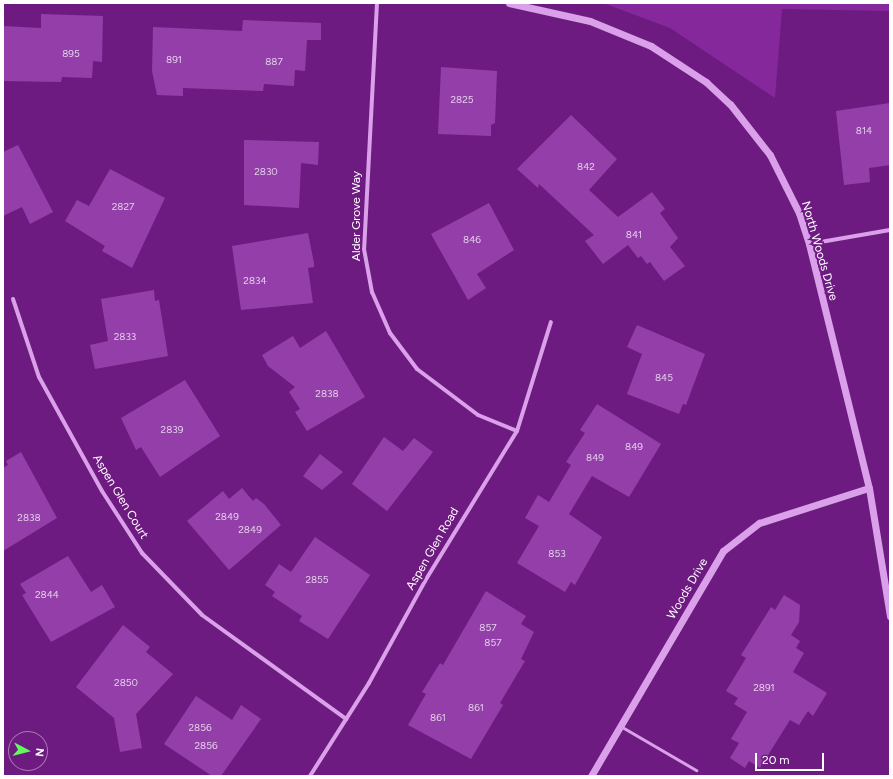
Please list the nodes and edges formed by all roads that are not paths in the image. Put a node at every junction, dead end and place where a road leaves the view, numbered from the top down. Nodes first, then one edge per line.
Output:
1 (377, 3) edge
2 (509, 3) edge
3 (890, 230) edge
4 (809, 244) junction
5 (13, 299) dead end
6 (551, 322) dead end
7 (517, 431) junction
8 (869, 488) junction
9 (890, 616) edge
10 (346, 719) junction
11 (622, 728) junction
12 (696, 770) dead end
13 (310, 776) edge
14 (591, 776) edge

1 - 7 street, Alder Grove Way
2 - 4 street, North Woods Drive
3 - 4 street
4 - 8 street, North Woods Drive
5 - 10 street, Aspen Glen Court
6 - 7 street, Aspen Glen Road
7 - 10 street, Aspen Glen Road
8 - 9 street, North Woods Drive
8 - 11 street, Woods Drive
10 - 13 street, Aspen Glen Road
11 - 12 lane
11 - 14 street, Woods Drive

